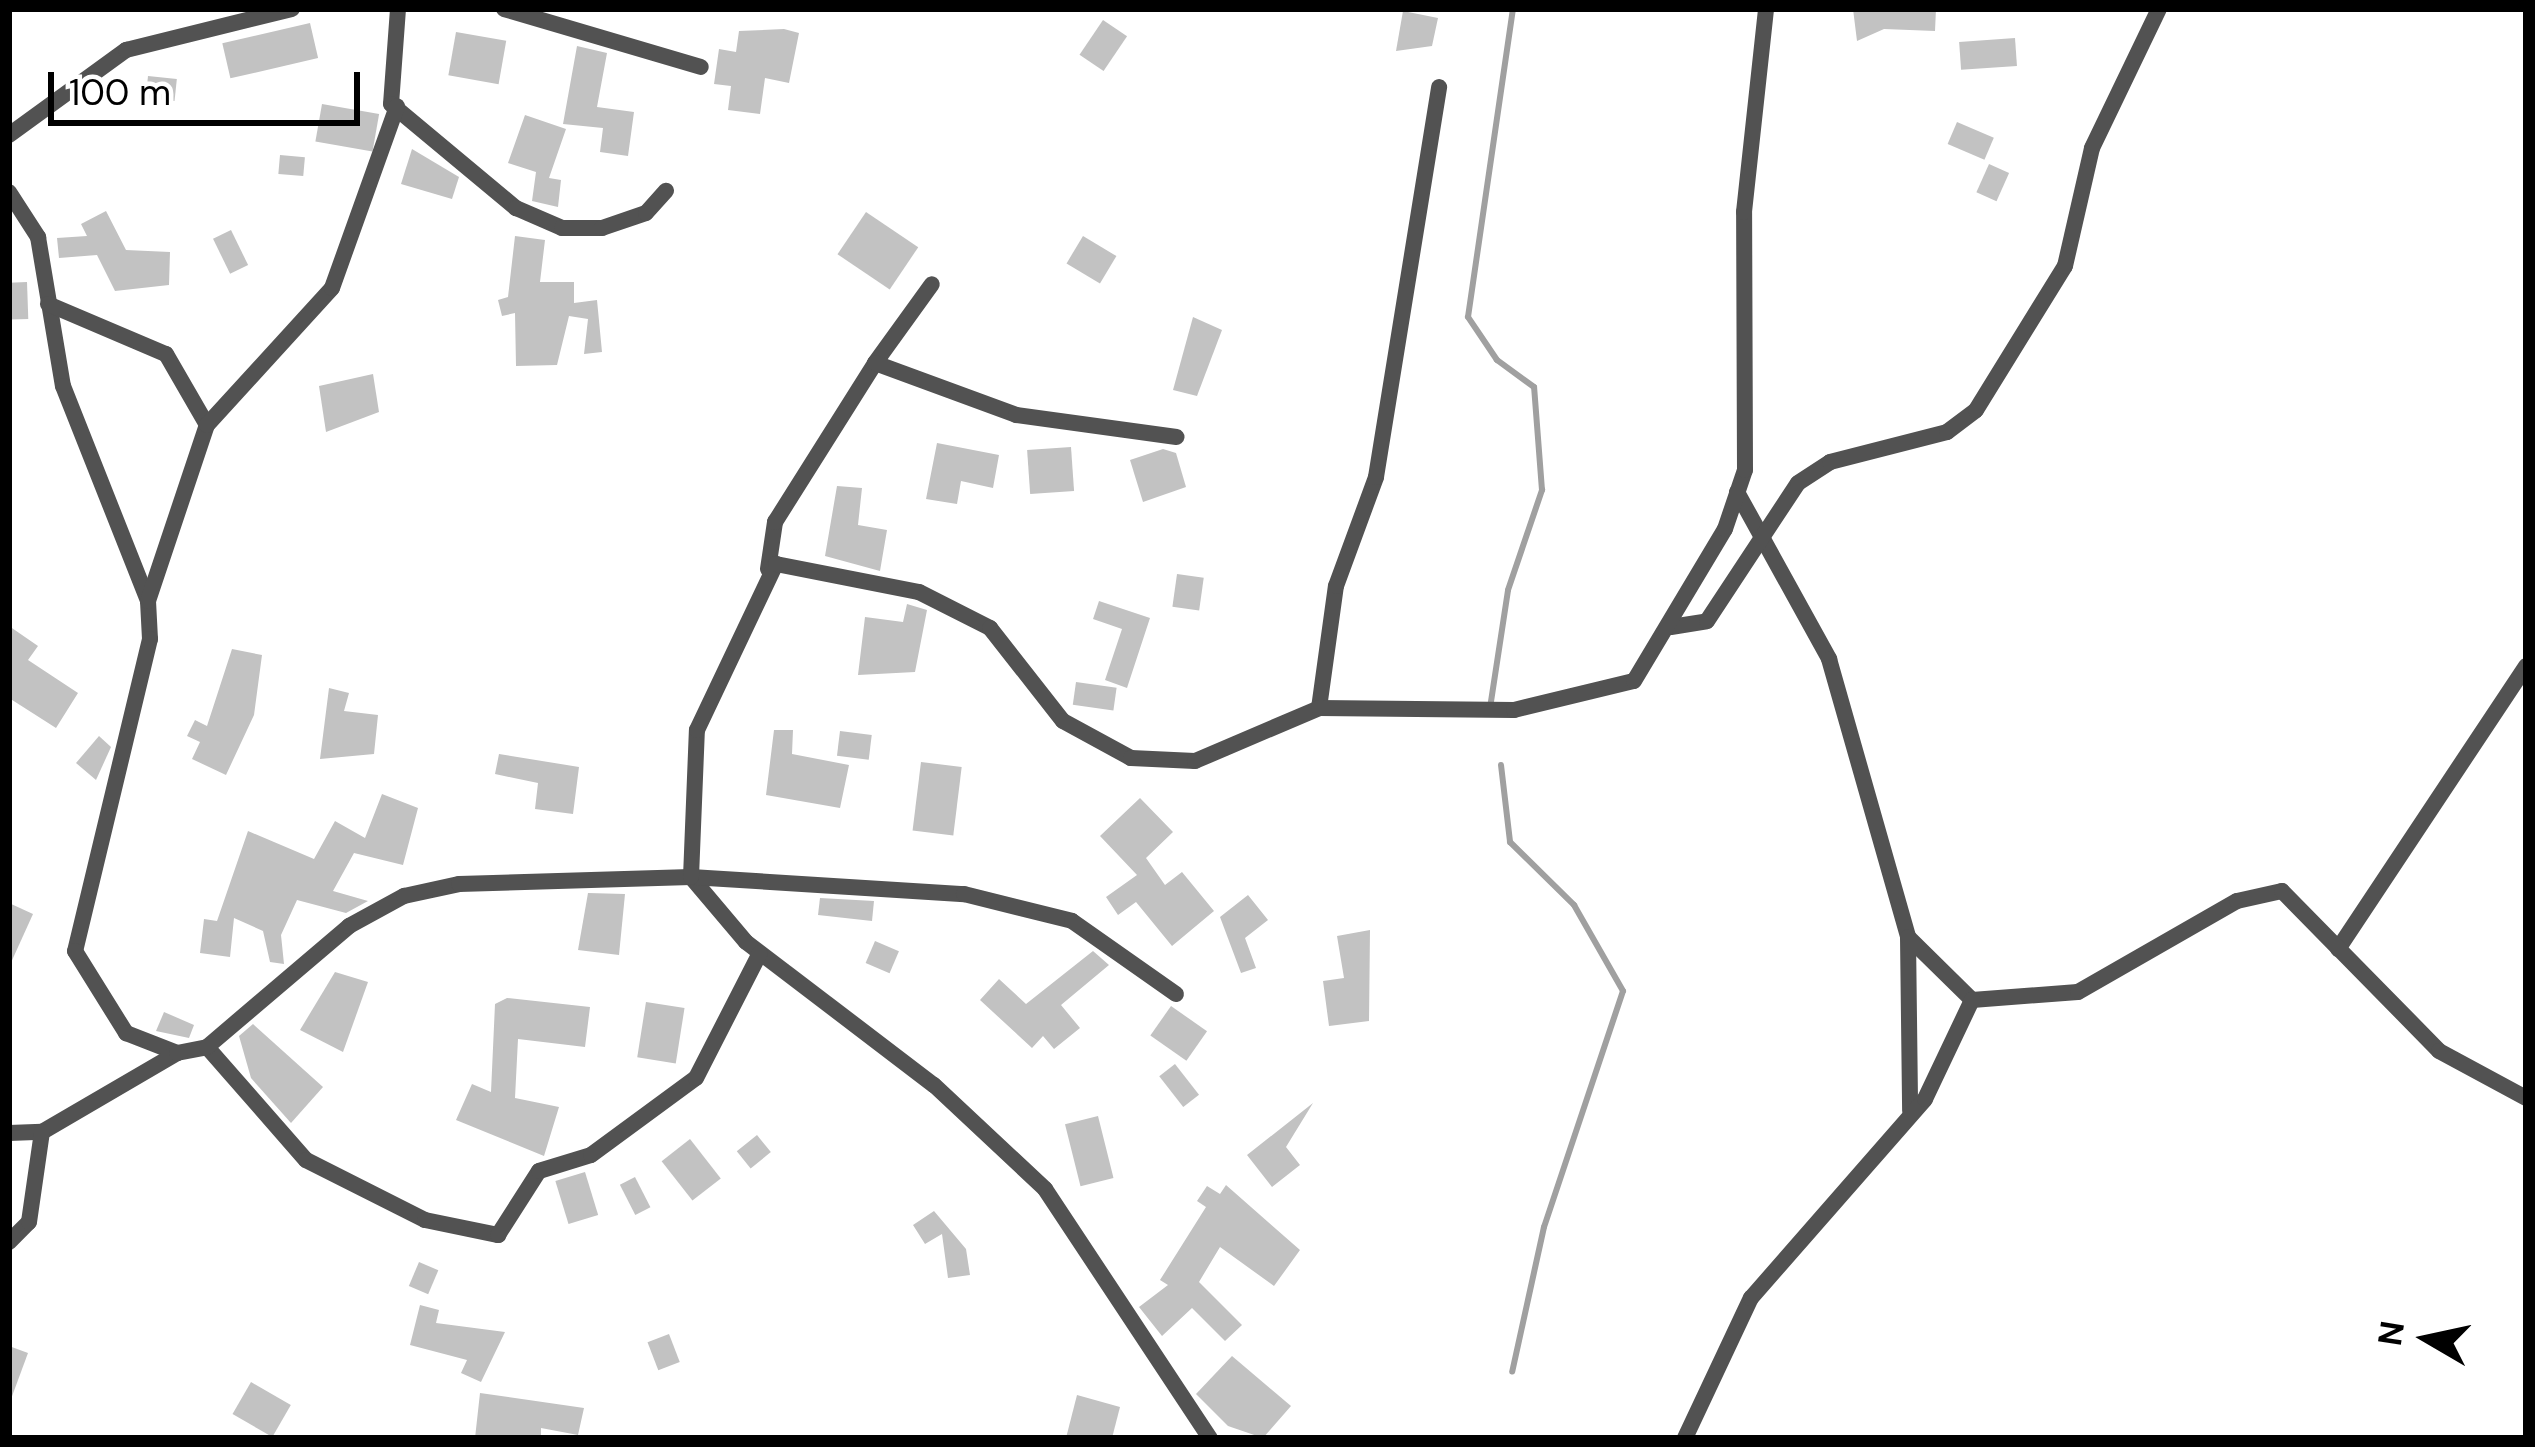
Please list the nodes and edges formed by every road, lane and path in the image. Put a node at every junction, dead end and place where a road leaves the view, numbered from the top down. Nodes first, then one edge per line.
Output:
1 (292, 9) edge
2 (398, 9) edge
3 (504, 9) edge
4 (1766, 9) edge
5 (2159, 9) edge
6 (701, 67) dead end
7 (1439, 87) dead end
8 (398, 106) junction
9 (9, 135) edge
10 (9, 191) edge
11 (666, 191) dead end
12 (932, 284) dead end
13 (48, 304) junction
14 (875, 363) junction
15 (207, 425) junction
16 (1177, 437) dead end
17 (1737, 492) junction
18 (1758, 544) junction
19 (768, 569) junction
20 (148, 602) junction
21 (1671, 627) junction
22 (2526, 666) edge
23 (1319, 708) junction
24 (691, 877) junction
25 (1908, 937) junction
26 (2338, 949) junction
27 (760, 953) junction
28 (1176, 994) dead end
29 (1972, 1000) junction
30 (207, 1047) junction
31 (177, 1053) junction
32 (2526, 1098) edge
33 (1910, 1111) junction
34 (42, 1132) junction
35 (9, 1133) edge
36 (9, 1242) edge
37 (1210, 1438) edge
38 (1685, 1438) edge

1 - 9 street
2 - 8 street
3 - 6 street
4 - 17 street
5 - 18 street
7 - 23 street
8 - 11 street
8 - 15 street
10 - 13 street
12 - 14 street
13 - 15 street
13 - 20 street
14 - 16 street
14 - 19 street
15 - 20 street
17 - 18 street
17 - 21 street
18 - 21 street
18 - 25 street
19 - 23 street
19 - 24 street
20 - 31 street
21 - 23 street
22 - 26 street
24 - 27 street
24 - 28 street
24 - 30 street
25 - 29 street
25 - 33 street
26 - 29 street
26 - 32 street
27 - 30 street
27 - 37 street
29 - 33 street
30 - 31 street
31 - 34 street
33 - 38 street
34 - 35 street
34 - 36 street

